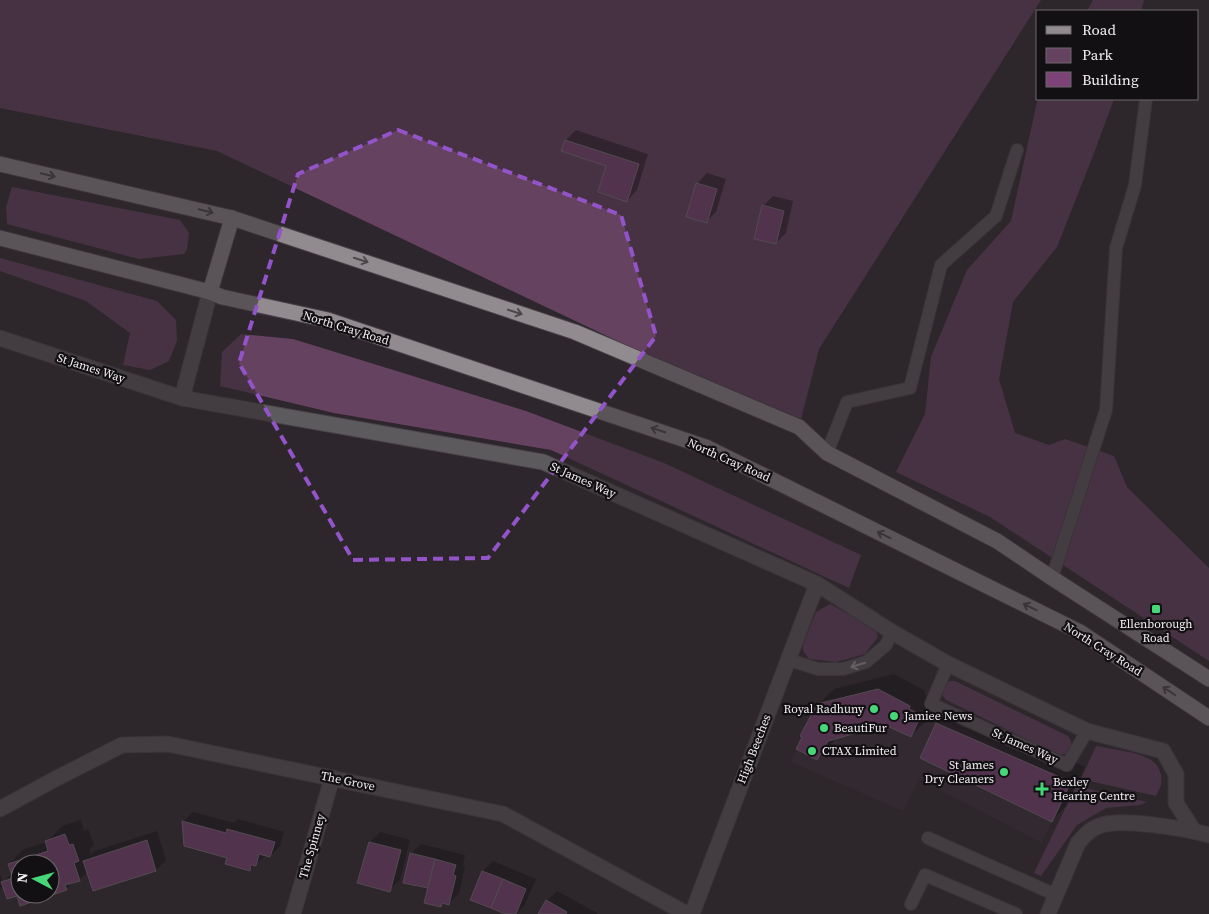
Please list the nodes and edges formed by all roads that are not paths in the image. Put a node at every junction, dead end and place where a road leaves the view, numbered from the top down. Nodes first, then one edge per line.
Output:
1 (1146, 100) edge
2 (1017, 150) dead end
3 (0, 164) edge
4 (232, 218) junction
5 (0, 238) edge
6 (210, 292) junction
7 (0, 338) edge
8 (182, 398) junction
9 (827, 453) junction
10 (1052, 578) junction
11 (816, 584) junction
12 (892, 632) junction
13 (789, 660) junction
14 (948, 664) junction
15 (1209, 679) edge
16 (1209, 718) edge
17 (1087, 731) junction
18 (332, 778) junction
19 (0, 808) edge
20 (1194, 831) junction
21 (1209, 835) edge
22 (928, 838) dead end
23 (1056, 895) junction
24 (911, 904) dead end
25 (293, 914) edge
26 (687, 914) edge
27 (692, 914) edge
28 (1016, 914) edge
29 (1048, 914) edge

1 - 10 lane
2 - 9 lane
3 -> 4 main road
4 - 6 main road
4 -> 9 main road
5 - 6 main road, North Cray Road
6 - 8 street
16 -> 6 main road, North Cray Road
7 - 8 street, St James Way
8 - 11 street, St James Way
9 - 10 main road
10 - 15 main road
11 - 12 street, St James Way
11 - 13 street, High Beeches
12 -> 13 lane
12 - 14 street, St James Way
13 - 27 street, High Beeches
14 - 17 street, St James Way
14 - 17 lane, St James Way
17 - 20 street, St James Way
18 - 19 street, The Grove
18 - 25 street, The Spinney
18 - 26 street, The Grove
20 - 21 street
20 - 23 street
22 - 23 lane
23 - 29 street
24 - 28 lane

